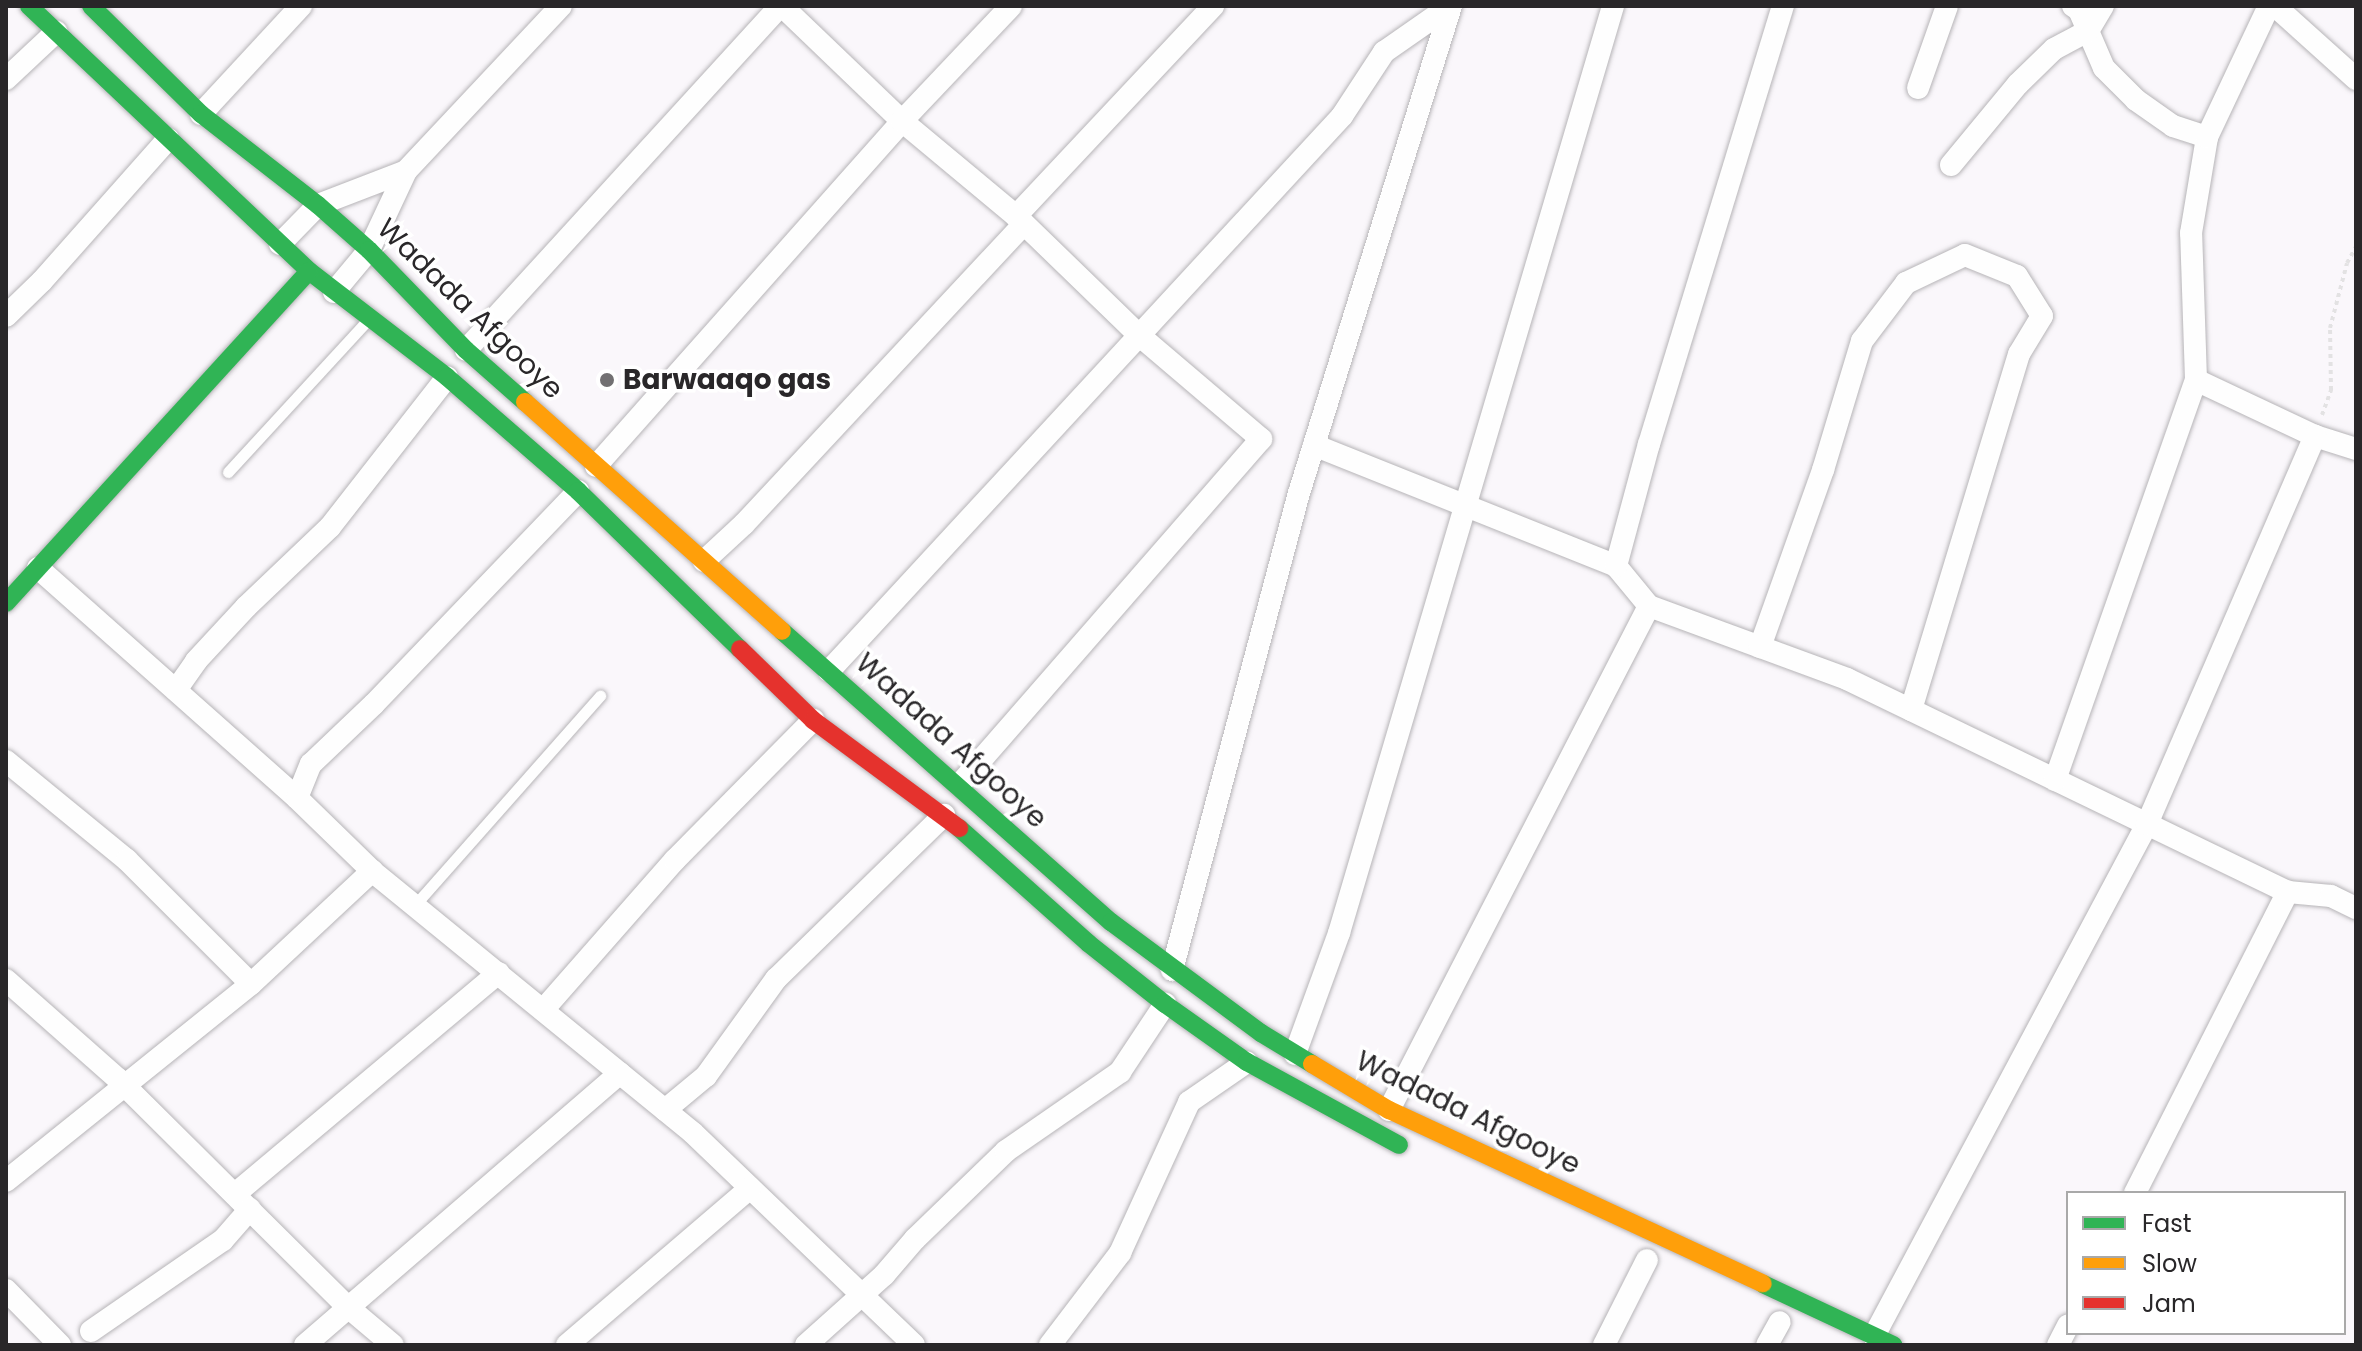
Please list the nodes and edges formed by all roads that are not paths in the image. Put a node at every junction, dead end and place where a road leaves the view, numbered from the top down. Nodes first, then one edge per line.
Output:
1 (29, 6) edge
2 (91, 6) edge
3 (301, 6) edge
4 (561, 6) edge
5 (781, 6) edge
6 (1011, 6) edge
7 (1213, 6) edge
8 (1450, 6) edge
9 (1613, 6) edge
10 (1783, 6) edge
11 (1947, 6) edge
12 (2073, 6) edge
13 (2103, 6) edge
14 (2269, 6) edge
15 (2275, 6) edge
16 (2088, 31) junction
17 (56, 32) junction
18 (6, 79) edge
19 (2356, 79) edge
20 (1918, 88) dead end
21 (201, 114) junction
22 (902, 121) junction
23 (2207, 137) junction
24 (168, 139) junction
25 (1951, 165) dead end
26 (406, 171) junction
27 (318, 205) junction
28 (1020, 220) junction
29 (280, 244) junction
30 (369, 250) junction
31 (309, 271) junction
32 (334, 292) junction
33 (6, 316) edge
34 (369, 320) junction
35 (1140, 336) junction
36 (466, 350) junction
37 (447, 377) junction
38 (2196, 380) junction
39 (2315, 436) junction
40 (1314, 445) junction
41 (2356, 449) edge
42 (596, 466) junction
43 (228, 472) dead end
44 (578, 491) junction
45 (1466, 503) junction
46 (704, 561) junction
47 (1616, 566) junction
48 (38, 568) junction
49 (6, 603) edge
50 (1649, 606) junction
51 (1760, 647) junction
52 (829, 671) junction
53 (176, 690) junction
54 (600, 696) dead end
55 (1911, 710) junction
56 (813, 720) junction
57 (6, 761) edge
58 (2055, 780) junction
59 (959, 785) junction
60 (297, 798) junction
61 (944, 815) junction
62 (2147, 824) junction
63 (372, 871) junction
64 (2288, 892) junction
65 (414, 906) junction
66 (2356, 908) edge
67 (1172, 970) junction
68 (498, 973) junction
69 (6, 980) edge
70 (251, 984) junction
71 (1165, 1004) junction
72 (543, 1010) junction
73 (1295, 1054) junction
74 (1247, 1062) junction
75 (620, 1073) junction
76 (124, 1087) junction
77 (665, 1110) junction
78 (1389, 1110) junction
79 (1419, 1154) dead end
80 (6, 1181) edge
81 (750, 1188) junction
82 (2136, 1191) edge
83 (242, 1201) junction
84 (1647, 1260) dead end
85 (6, 1290) edge
86 (861, 1294) junction
87 (349, 1308) junction
88 (1779, 1322) dead end
89 (96, 1338) edge
90 (1884, 1340) edge
91 (60, 1345) edge
92 (72, 1345) edge
93 (305, 1345) edge
94 (393, 1345) edge
95 (567, 1345) edge
96 (806, 1345) edge
97 (914, 1345) edge
98 (1050, 1345) edge
99 (1604, 1345) edge
100 (1767, 1345) edge

1 - 17 main road, Wadada Afgooye
2 - 21 main road, Wadada Afgooye
3 - 21 street
4 - 26 street
5 - 22 street
5 - 36 street
6 - 22 street
7 - 28 street
8 - 35 street
8 - 40 street
9 - 45 street
10 - 47 street
11 - 20 street
12 - 16 street
13 - 16 street
14 - 23 street
15 - 19 street
16 - 23 street
16 - 25 street
17 - 18 street
17 - 24 main road, Wadada Afgooye
21 - 27 main road, Wadada Afgooye
22 - 28 street
22 - 42 street
23 - 38 street
24 - 29 main road, Wadada Afgooye
24 - 33 street
26 - 27 street
26 - 30 street
27 - 29 street
27 - 30 main road, Wadada Afgooye
28 - 35 street
28 - 46 street
29 - 31 main road, Wadada Afgooye
30 - 32 street
30 - 36 main road, Wadada Afgooye
31 - 32 main road, Wadada Afgooye
31 - 48 main road
32 - 34 main road, Wadada Afgooye
34 - 37 main road, Wadada Afgooye
34 - 43 lane
35 - 52 street
35 - 59 street
36 - 42 main road, Wadada Afgooye
37 - 44 main road, Wadada Afgooye
37 - 53 street
38 - 39 street
38 - 58 street
39 - 41 street
39 - 62 street
40 - 45 street
40 - 67 street
42 - 46 main road, Wadada Afgooye
44 - 56 main road, Wadada Afgooye
44 - 60 street
45 - 47 street
45 - 73 street
46 - 52 main road, Wadada Afgooye
47 - 50 street
48 - 49 main road
48 - 53 street
50 - 51 street
50 - 78 street
51 - 55 street
51 - 55 street
52 - 59 main road, Wadada Afgooye
53 - 60 street
54 - 65 lane
55 - 58 street
56 - 61 main road, Wadada Afgooye
56 - 72 street
57 - 70 street
58 - 62 street
59 - 67 main road, Wadada Afgooye
60 - 63 street
61 - 71 main road, Wadada Afgooye
61 - 77 street
62 - 64 street
62 - 90 street
63 - 65 street
63 - 70 street
64 - 66 street
64 - 82 street
65 - 68 street
67 - 73 main road, Wadada Afgooye
68 - 72 street
68 - 83 street
69 - 76 street
70 - 76 street
71 - 74 main road, Wadada Afgooye
71 - 86 street
72 - 75 street
73 - 78 main road, Wadada Afgooye
74 - 79 main road, Wadada Afgooye
74 - 98 street
75 - 77 street
75 - 87 street
76 - 80 street
76 - 83 street
77 - 81 street
78 - 90 main road, Wadada Afgooye
81 - 86 street
81 - 95 street
83 - 87 street
83 - 89 street
84 - 99 street
85 - 91 street
86 - 96 street
86 - 97 street
87 - 93 street
87 - 94 street
88 - 100 street
89 - 92 street

